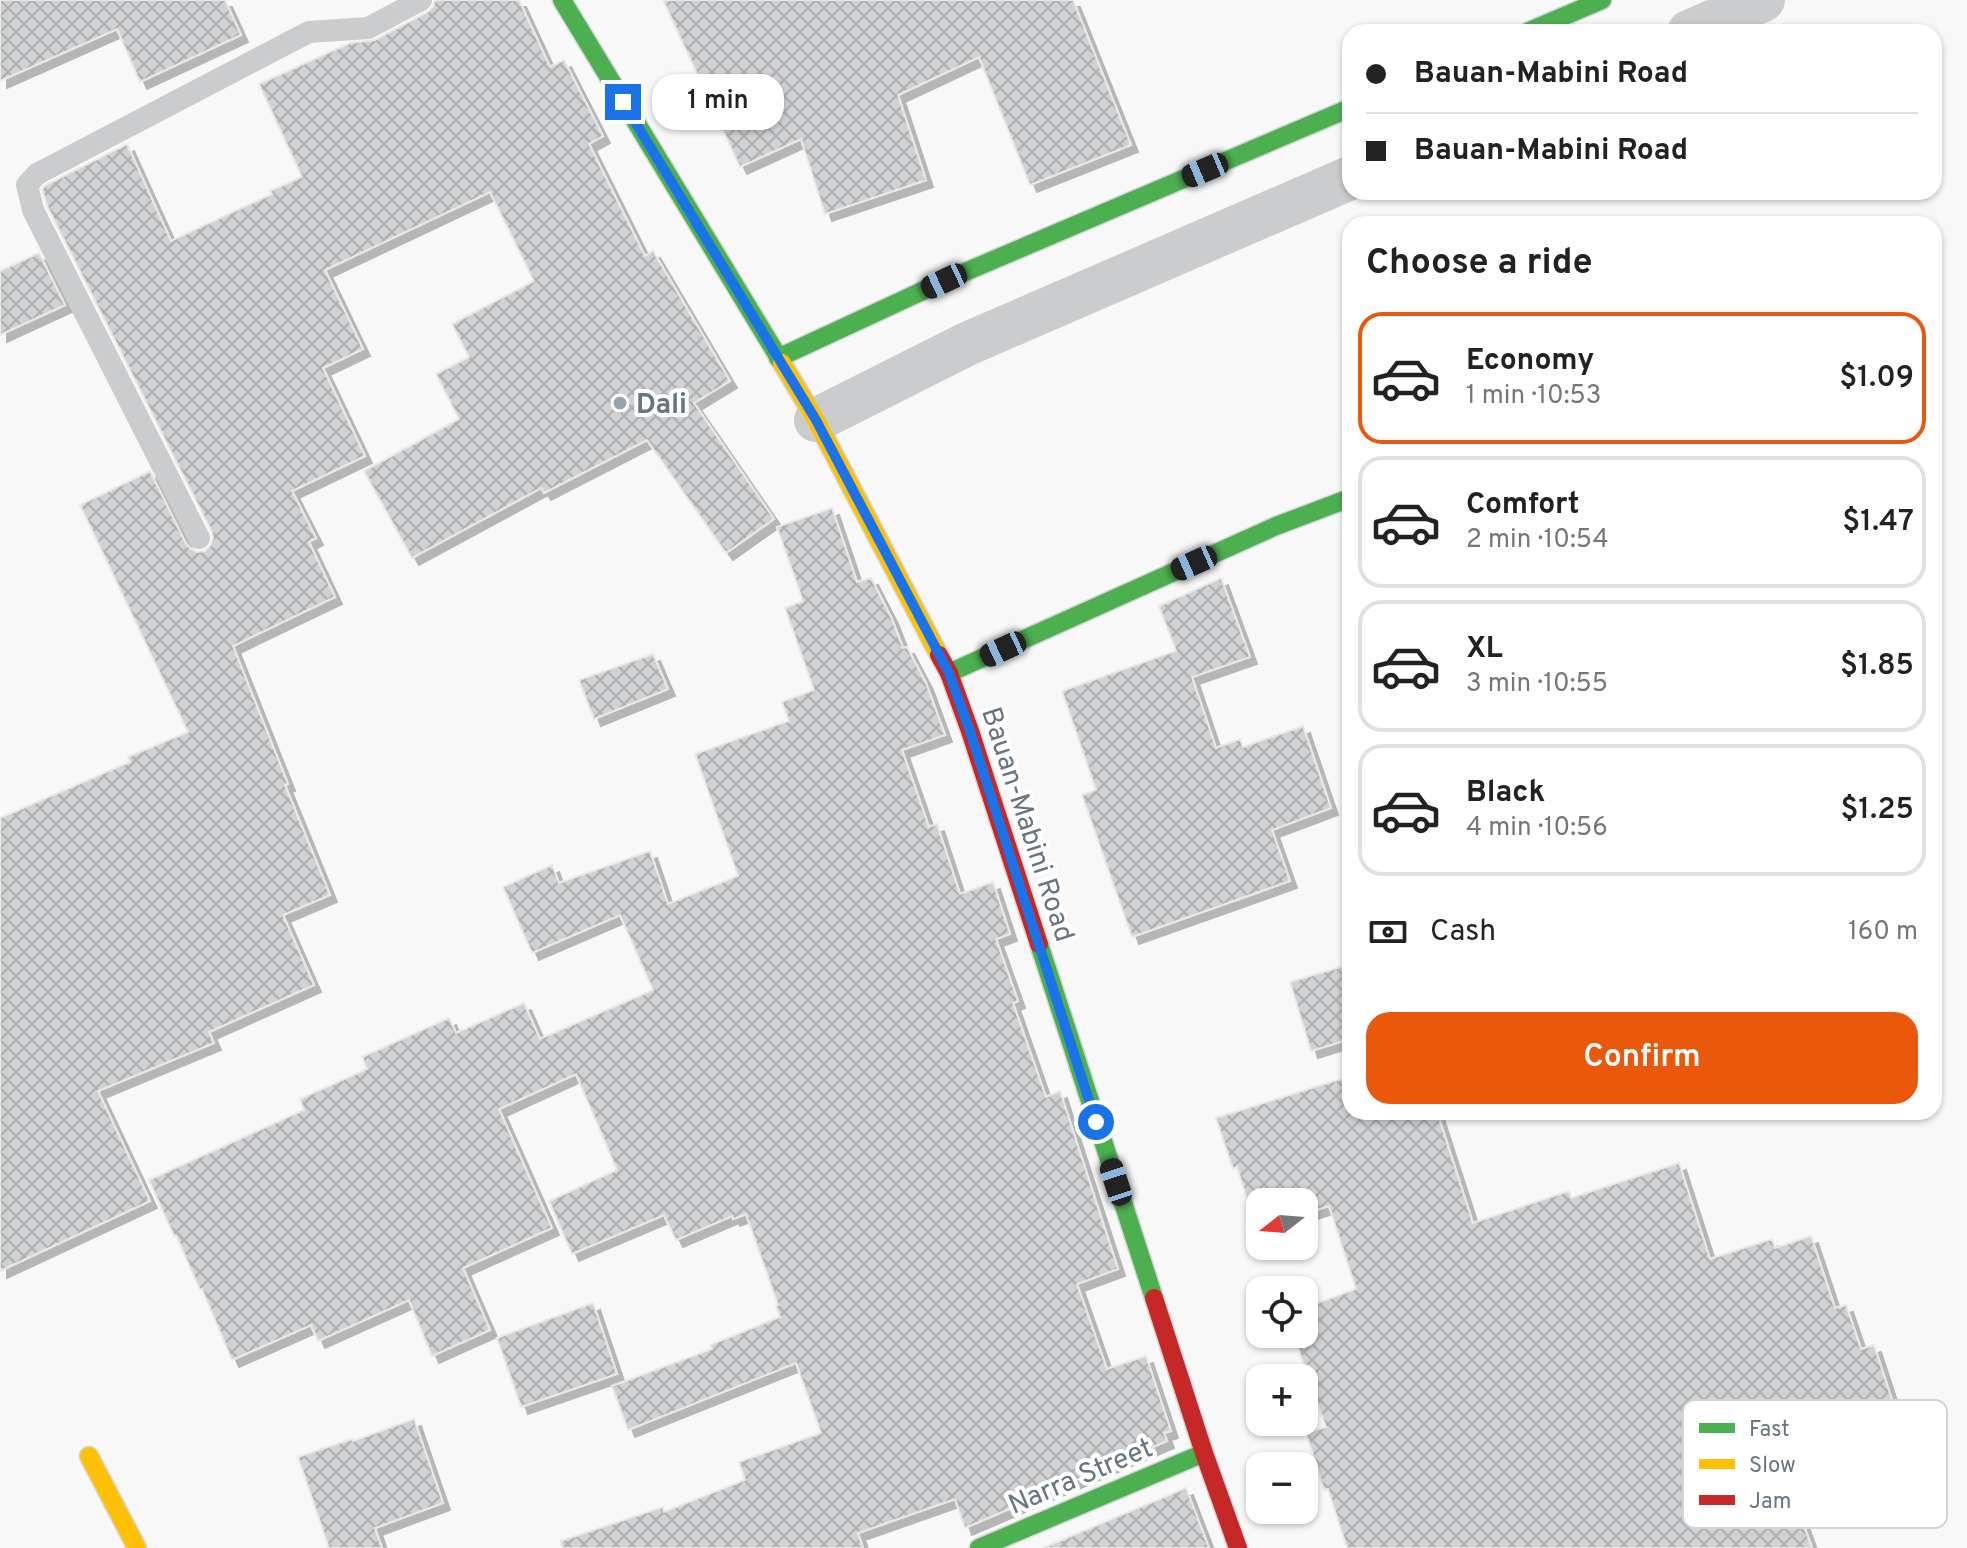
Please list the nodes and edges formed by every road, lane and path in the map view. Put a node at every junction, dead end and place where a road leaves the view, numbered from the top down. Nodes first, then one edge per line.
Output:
1 (421, 0) edge
2 (562, 0) edge
3 (1602, 0) edge
4 (1763, 0) edge
5 (1546, 24) edge
6 (1708, 24) edge
7 (1342, 111) edge
8 (1342, 181) edge
9 (778, 358) junction
10 (816, 420) junction
11 (1342, 501) edge
12 (199, 538) dead end
13 (949, 673) junction
14 (1204, 1453) junction
15 (89, 1456) dead end
16 (137, 1548) edge
17 (979, 1548) edge
18 (1238, 1548) edge

1 - 12 lane
2 - 9 main road, Bauan-Mabini Road
3 - 5 main road
4 - 6 street
7 - 9 main road
8 - 10 street
9 - 10 main road, Bauan-Mabini Road
10 - 13 main road, Bauan-Mabini Road
11 - 13 main road
13 - 14 main road, Bauan-Mabini Road
14 - 17 main road, Narra Street
14 - 18 main road, Bauan-Mabini Road
15 - 16 main road

